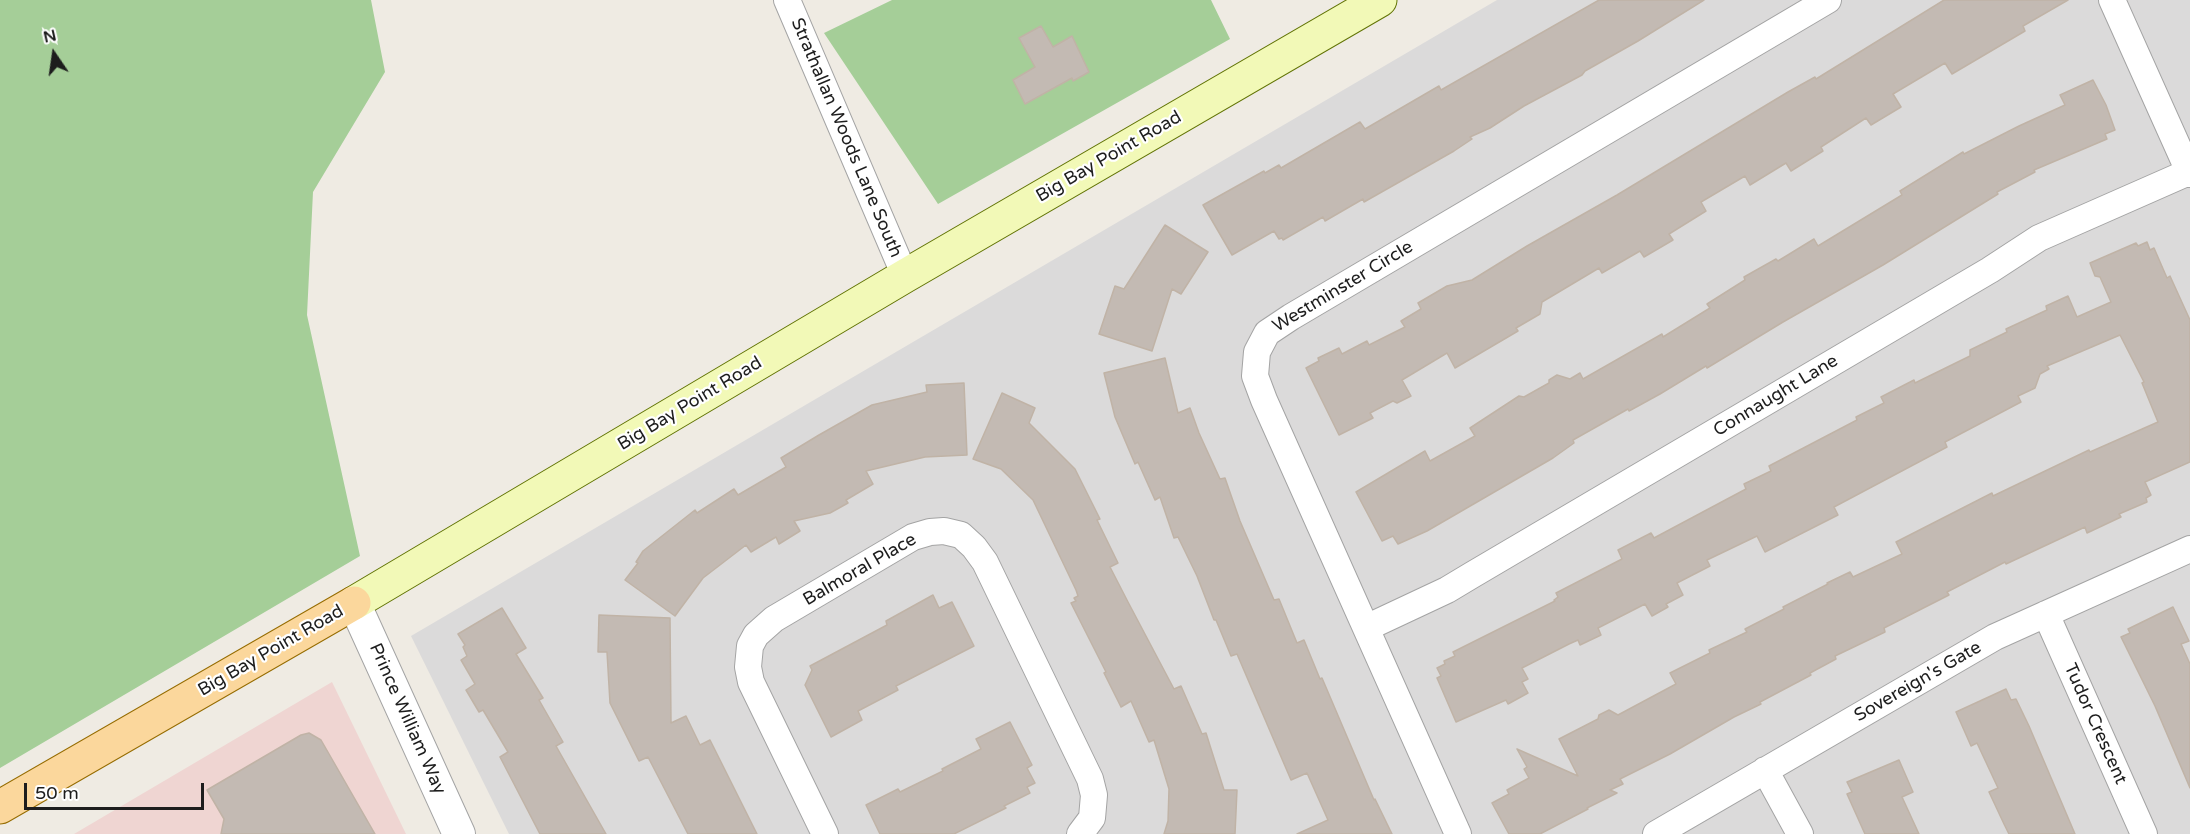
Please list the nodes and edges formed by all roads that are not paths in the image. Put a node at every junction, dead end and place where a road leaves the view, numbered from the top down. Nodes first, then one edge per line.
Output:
1 (787, 0) edge
2 (1380, 0) edge
3 (1828, 0) edge
4 (2112, 0) edge
5 (2190, 173) edge
6 (905, 276) junction
7 (2190, 549) edge
8 (354, 603) junction
9 (2046, 614) junction
10 (1366, 628) junction
11 (1765, 770) junction
12 (0, 807) edge
13 (459, 834) edge
14 (825, 834) edge
15 (1080, 834) edge
16 (1458, 834) edge
17 (1656, 834) edge
18 (1800, 834) edge
19 (2144, 834) edge

1 - 6 street, Strathallan Woods Lane South
2 - 6 main road, Big Bay Point Road
3 - 10 street, Westminster Circle
4 - 5 street
5 - 10 street, Connaught Lane
6 - 8 main road, Big Bay Point Road
7 - 9 street, Sovereign's Gate
8 - 12 main road, Big Bay Point Road
8 - 13 street, Prince William Way
9 - 11 street, Sovereign's Gate
9 - 19 street, Tudor Crescent
10 - 16 street, Westminster Circle
11 - 17 street, Sovereign's Gate
11 - 18 street
14 - 15 street, Balmoral Place

